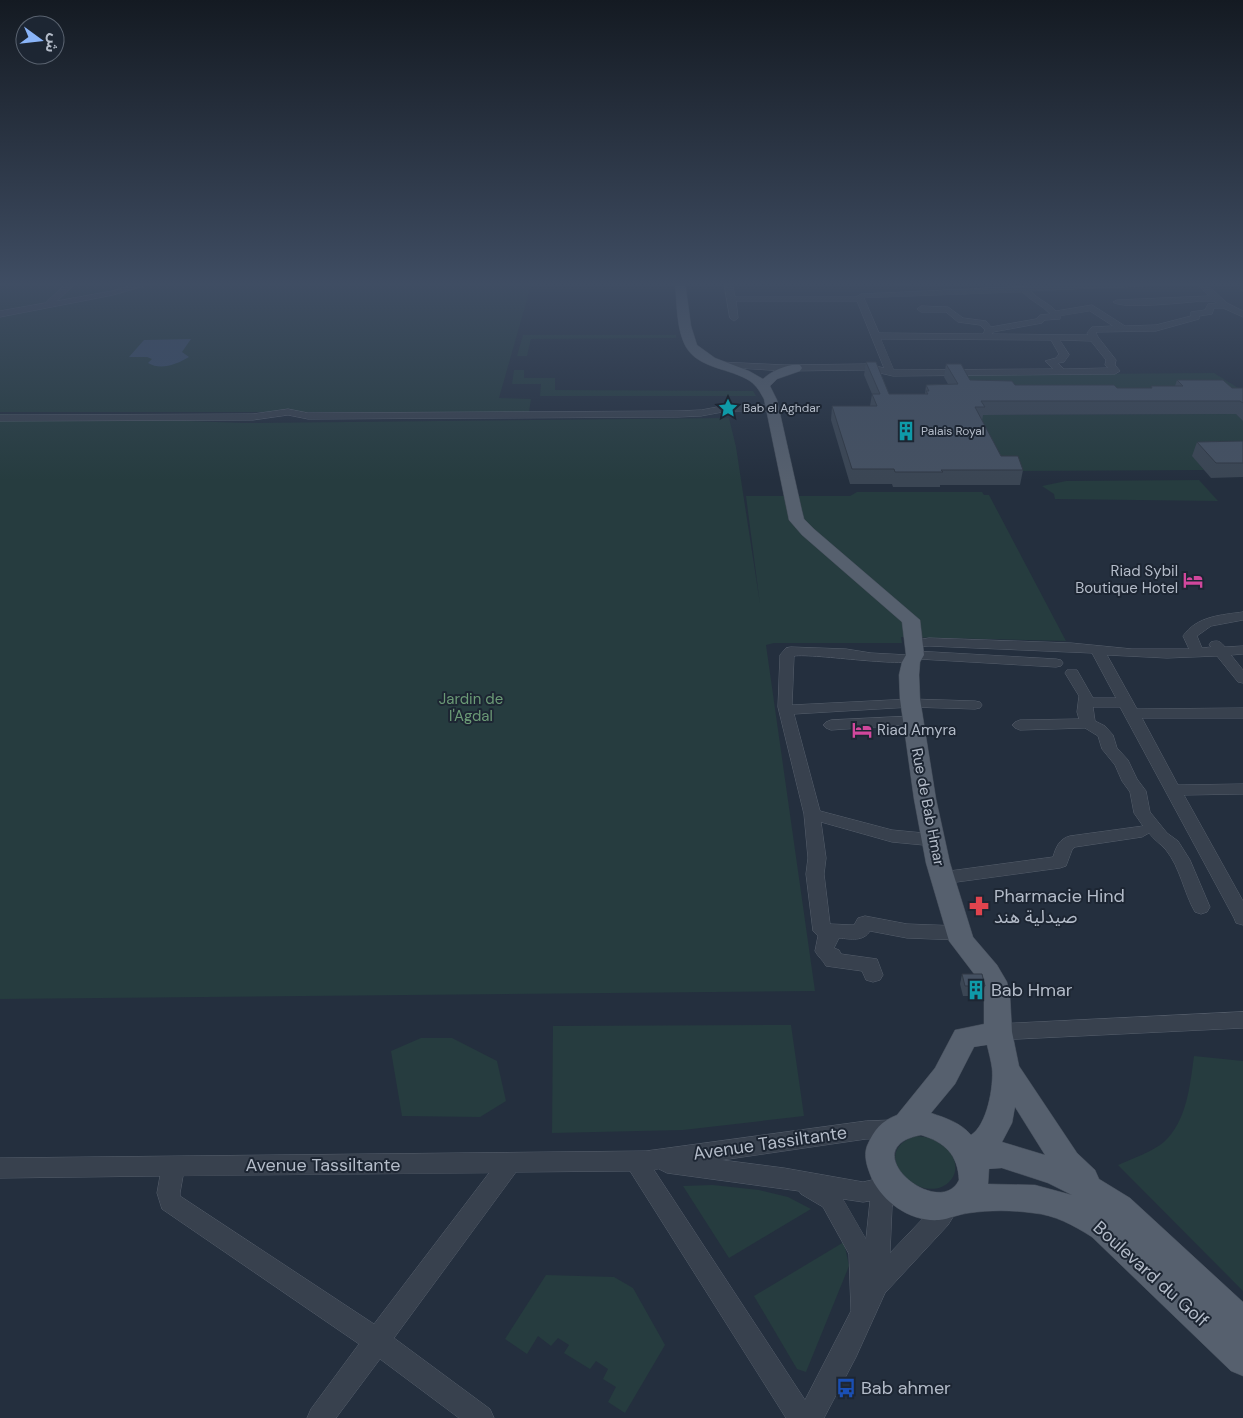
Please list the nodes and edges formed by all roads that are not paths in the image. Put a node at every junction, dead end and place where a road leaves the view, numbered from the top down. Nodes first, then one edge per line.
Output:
1 (693, 348) edge
2 (880, 348) edge
3 (1060, 348) edge
4 (1102, 348) edge
5 (885, 361) junction
6 (722, 364) junction
7 (867, 367) junction
8 (796, 368) junction
9 (890, 371) junction
10 (1061, 372) junction
11 (768, 398) junction
12 (0, 418) edge
13 (1243, 616) edge
14 (1243, 642) edge
15 (1219, 647) junction
16 (1097, 650) junction
17 (1243, 650) edge
18 (1196, 652) junction
19 (914, 653) junction
20 (1056, 663) dead end
21 (1072, 674) dead end
22 (1243, 680) edge
23 (1085, 703) junction
24 (975, 705) dead end
25 (1128, 708) junction
26 (786, 710) junction
27 (912, 712) junction
28 (1243, 713) edge
29 (1088, 723) junction
30 (831, 725) dead end
31 (1020, 725) dead end
32 (1243, 789) edge
33 (1172, 790) junction
34 (812, 814) junction
35 (1142, 830) dead end
36 (934, 840) junction
37 (942, 878) junction
38 (1201, 907) dead end
39 (1243, 918) edge
40 (830, 931) junction
41 (960, 933) junction
42 (873, 975) dead end
43 (1243, 1020) edge
44 (998, 1032) junction
45 (1006, 1069) junction
46 (901, 1127) junction
47 (970, 1155) junction
48 (641, 1161) junction
49 (510, 1162) junction
50 (175, 1166) junction
51 (0, 1168) edge
52 (784, 1178) junction
53 (890, 1184) junction
54 (1095, 1192) junction
55 (955, 1202) junction
56 (876, 1284) junction
57 (862, 1315) junction
58 (1243, 1324) edge
59 (377, 1342) junction
60 (1243, 1359) edge
61 (320, 1418) edge
62 (481, 1418) edge
63 (801, 1418) edge
64 (810, 1418) edge

1 - 6 main road
2 - 5 street
3 - 10 street
4 - 10 street
5 - 7 street
5 - 9 street
6 - 8 street
6 - 11 main road
7 - 8 street
7 - 9 street
8 - 11 main road
9 - 10 street
11 - 12 street
11 - 19 main road, Rue de Bab Hmar
13 - 18 street
14 - 15 street
15 - 17 street
15 - 18 street
15 - 22 street
16 - 18 street
16 - 19 street
16 - 25 street
19 - 20 street
19 - 26 street
19 - 27 main road, Rue de Bab Hmar
21 - 23 street
23 - 25 street
23 - 29 street
24 - 27 street
25 - 28 street
25 - 33 street
26 - 27 street
26 - 34 street
27 - 30 street
27 - 36 main road, Rue de Bab Hmar
29 - 31 street
29 - 38 street
32 - 33 street
33 - 39 street
34 - 36 street
34 - 40 street
35 - 37 street
36 - 37 main road, Rue de Bab Hmar
37 - 41 main road, Rue de Bab Hmar
40 - 41 street
40 - 42 street
41 - 44 main road, Rue de Bab Hmar
43 - 44 street
44 - 45 main road, Rue de Bab Hmar
44 - 46 main road
45 - 47 main road, Rue de Bab Hmar
45 - 54 main road
46 - 47 main road
46 - 48 street, Avenue Tassiltante
46 - 53 main road
47 - 54 main road, Boulevard du Golf
47 - 55 main road
48 - 49 street, Avenue Tassiltante
48 - 52 street, Avenue Tassiltante
48 - 63 street
49 - 50 street, Avenue Tassiltante
49 - 59 street
50 - 51 street, Avenue Tassiltante
50 - 59 street
52 - 53 street, Avenue Tassiltante
52 - 57 street
53 - 55 main road
53 - 56 street
54 - 58 main road, Boulevard du Golf
55 - 56 street
55 - 60 main road, Boulevard du Golf
56 - 57 street
57 - 64 street
59 - 61 street
59 - 62 street

